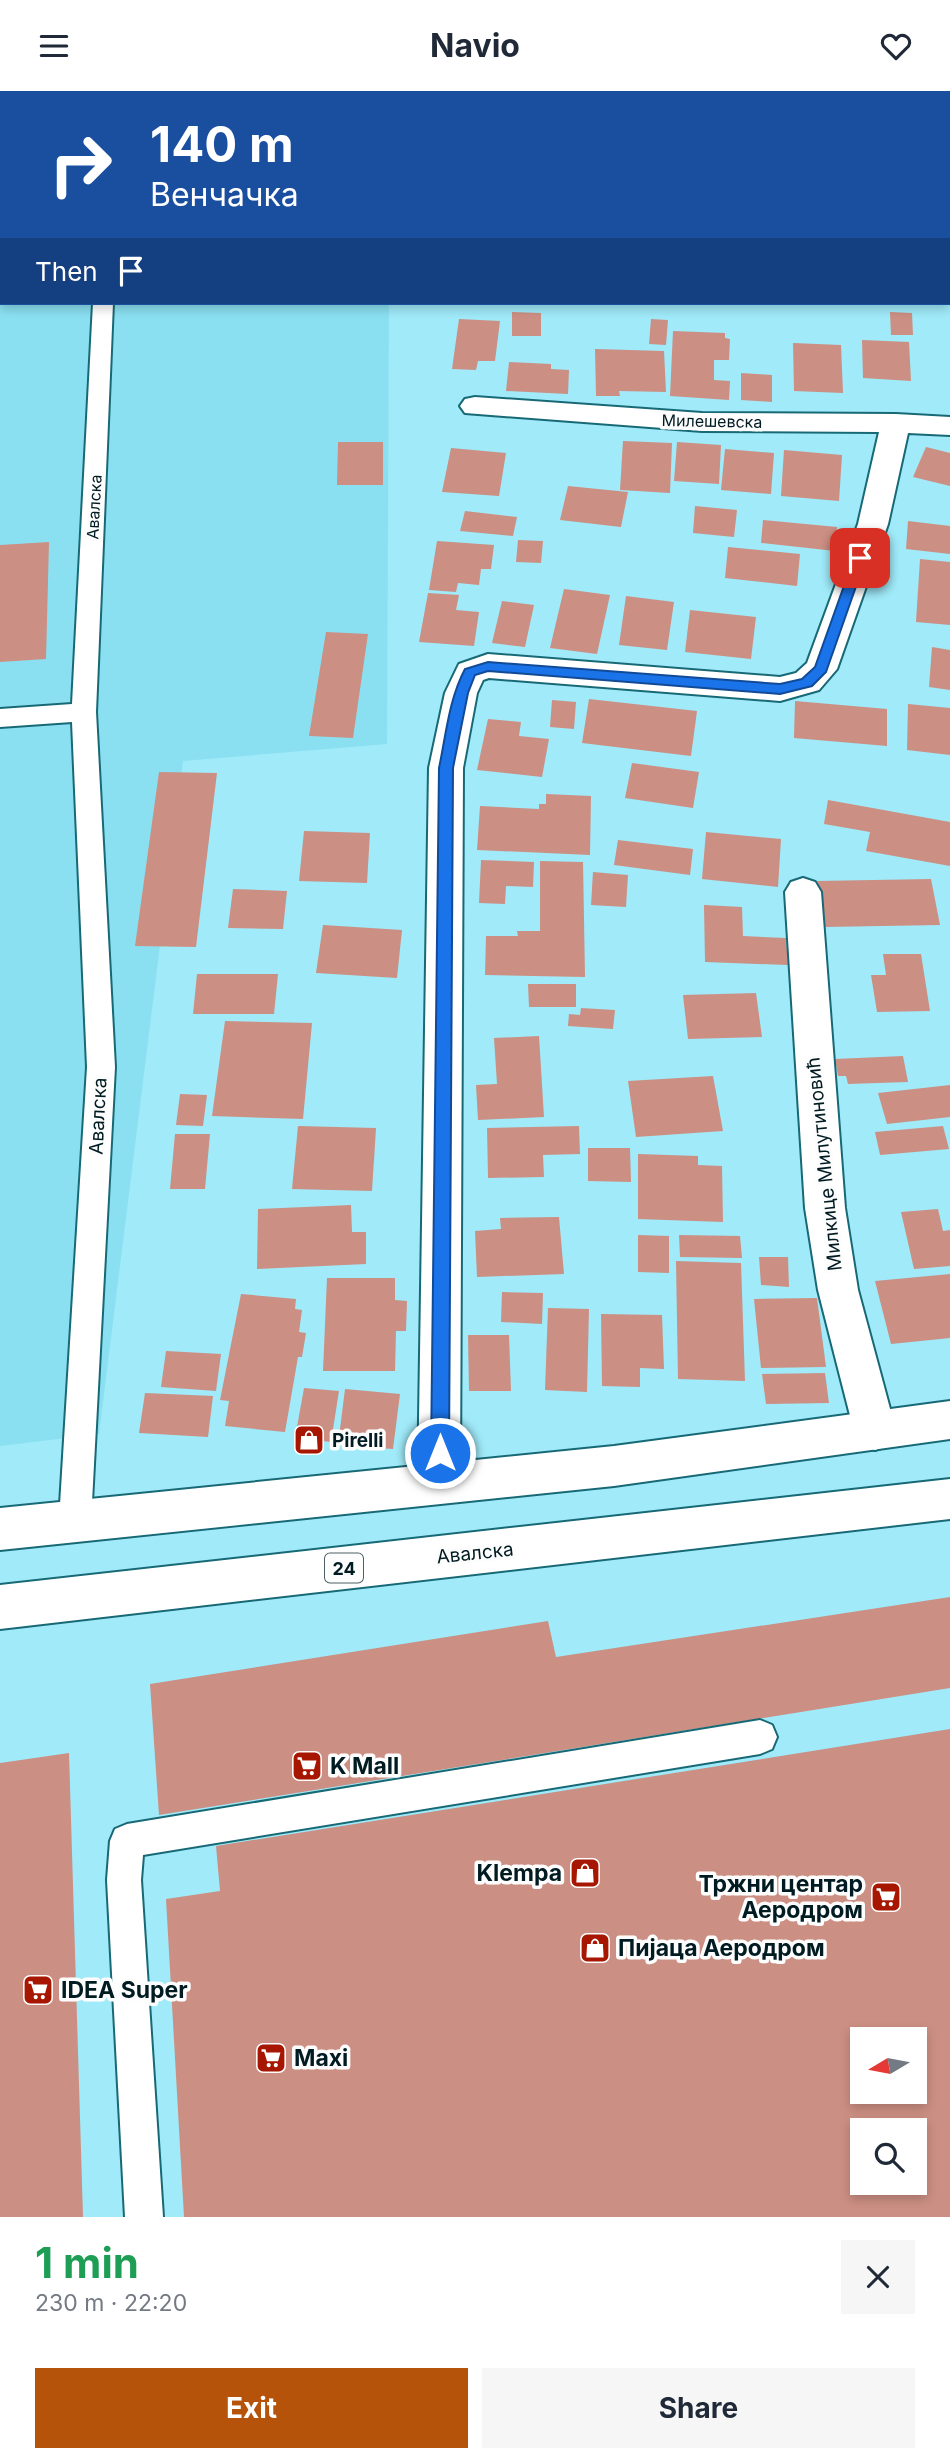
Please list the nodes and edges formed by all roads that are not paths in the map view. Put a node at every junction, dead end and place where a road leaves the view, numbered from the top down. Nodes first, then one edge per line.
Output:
1 (103, 305) edge
2 (475, 406) dead end
3 (896, 423) junction
4 (950, 426) edge
5 (84, 712) junction
6 (0, 719) edge
7 (803, 892) dead end
8 (950, 1420) edge
9 (874, 1431) junction
10 (439, 1484) junction
11 (950, 1499) edge
12 (75, 1521) junction
13 (0, 1529) edge
14 (0, 1607) edge
15 (760, 1737) dead end
16 (144, 2217) edge

1 - 5 lane, Авалска
2 - 3 street, Милешевска
3 - 4 street, Милешевска
3 - 10 street
5 - 6 lane
5 - 12 lane, Авалска
7 - 9 street, Милкице Милутиновић
8 - 9 street
9 - 10 street
10 - 12 street
11 - 14 street, Авалска / 24
12 - 13 street
15 - 16 lane

